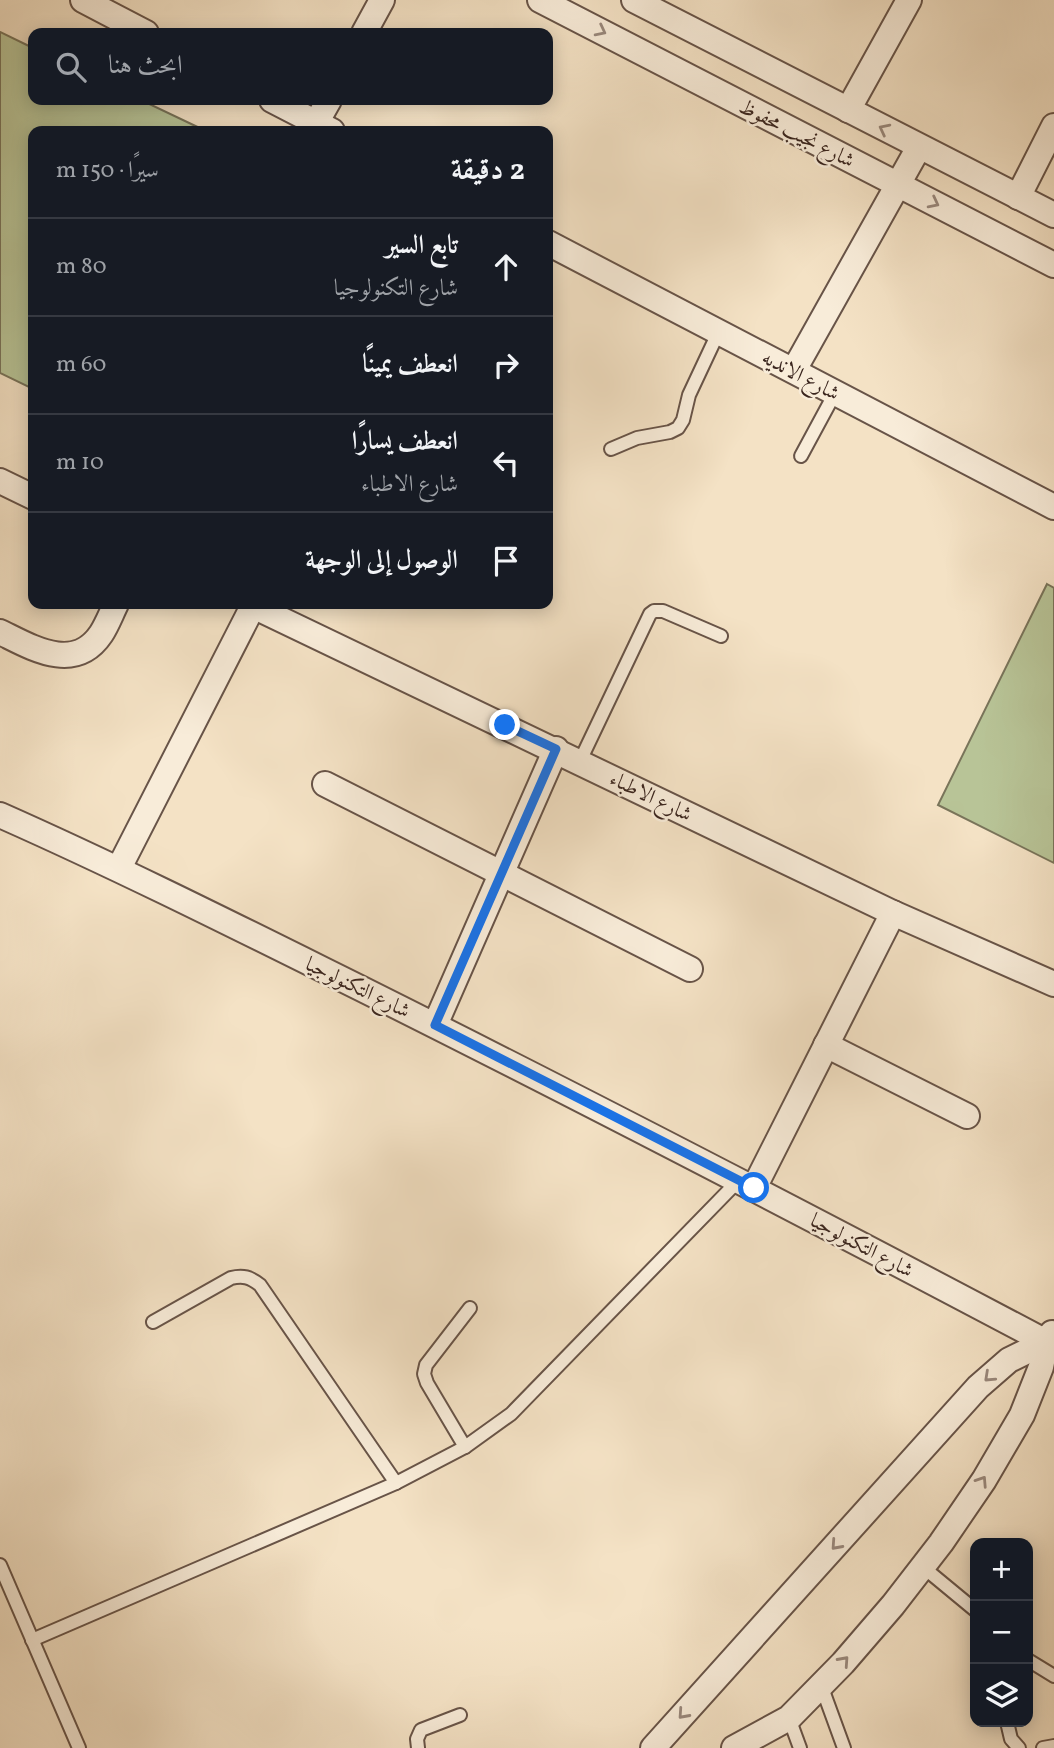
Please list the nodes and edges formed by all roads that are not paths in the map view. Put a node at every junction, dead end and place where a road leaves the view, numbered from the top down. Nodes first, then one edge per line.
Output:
1 (83, 0) edge
2 (382, 0) edge
3 (540, 0) edge
4 (634, 0) edge
5 (909, 0) edge
6 (136, 28) edge
7 (367, 28) edge
8 (282, 105) edge
9 (328, 105) edge
10 (848, 110) junction
11 (322, 126) edge
12 (324, 126) edge
13 (1054, 126) edge
14 (919, 147) junction
15 (898, 185) junction
16 (1018, 197) junction
17 (1054, 215) edge
18 (553, 246) edge
19 (1054, 265) edge
20 (719, 331) junction
21 (794, 370) junction
22 (835, 393) junction
23 (611, 449) dead end
24 (801, 456) dead end
25 (0, 481) edge
26 (28, 495) edge
27 (1054, 507) edge
28 (114, 609) edge
29 (249, 609) edge
30 (259, 609) edge
31 (0, 632) edge
32 (720, 636) dead end
33 (556, 749) junction
34 (580, 761) junction
35 (325, 784) dead end
36 (0, 815) edge
37 (119, 868) junction
38 (501, 873) junction
39 (893, 913) junction
40 (690, 969) dead end
41 (1054, 984) edge
42 (435, 1025) junction
43 (826, 1045) junction
44 (967, 1116) dead end
45 (746, 1184) junction
46 (470, 1308) dead end
47 (153, 1322) dead end
48 (1050, 1335) edge
49 (465, 1447) junction
50 (396, 1483) junction
51 (0, 1565) edge
52 (923, 1567) junction
53 (970, 1606) edge
54 (32, 1640) junction
55 (1033, 1663) edge
56 (1054, 1676) edge
57 (821, 1685) junction
58 (460, 1715) dead end
59 (789, 1718) junction
60 (1008, 1727) edge
61 (1054, 1745) edge
62 (79, 1748) edge
63 (418, 1748) edge
64 (653, 1748) edge
65 (734, 1748) edge
66 (800, 1748) edge
67 (844, 1748) edge
68 (1019, 1748) edge
69 (1043, 1748) edge

1 - 6 street
2 - 7 street
3 -> 15 street, شارع نجيب محفوظ
4 - 10 street, شارع نجيب محفوظ
5 - 10 street
8 - 11 street
9 - 12 street
14 -> 10 street, شارع نجيب محفوظ
13 - 16 street
14 - 15 street
14 - 16 street, شارع نجيب محفوظ
15 -> 19 street, شارع نجيب محفوظ
15 - 21 street
16 - 17 street, شارع نجيب محفوظ
18 - 20 street, شارع الانديه
20 - 21 street, شارع الانديه
20 - 23 lane
21 - 22 street, شارع الانديه
22 - 24 lane
22 - 27 street, شارع الانديه
25 - 26 street
28 - 31 street
29 - 37 street
30 - 33 street, شارع الاطباء
32 - 34 lane
33 - 34 street, شارع الاطباء
33 - 38 street
34 - 39 street, شارع الاطباء
35 - 38 street
36 - 37 street, شارع التكنولوجيا
37 - 42 street, شارع التكنولوجيا
38 - 40 street
38 - 42 street
39 - 41 street, شارع الاطباء
39 - 43 street
42 - 45 street, شارع التكنولوجيا
43 - 44 street
43 - 45 street
45 - 48 street, شارع التكنولوجيا
45 - 49 lane
46 - 49 lane
47 - 50 lane
52 -> 48 street
48 -> 64 street
49 - 50 lane
50 - 54 lane
51 - 54 lane
52 - 53 lane
57 -> 52 street
54 - 62 lane
55 - 56 lane
57 - 59 street
57 - 67 lane
58 - 63 lane
59 - 65 street
59 - 66 lane
60 - 68 lane
61 - 69 lane

